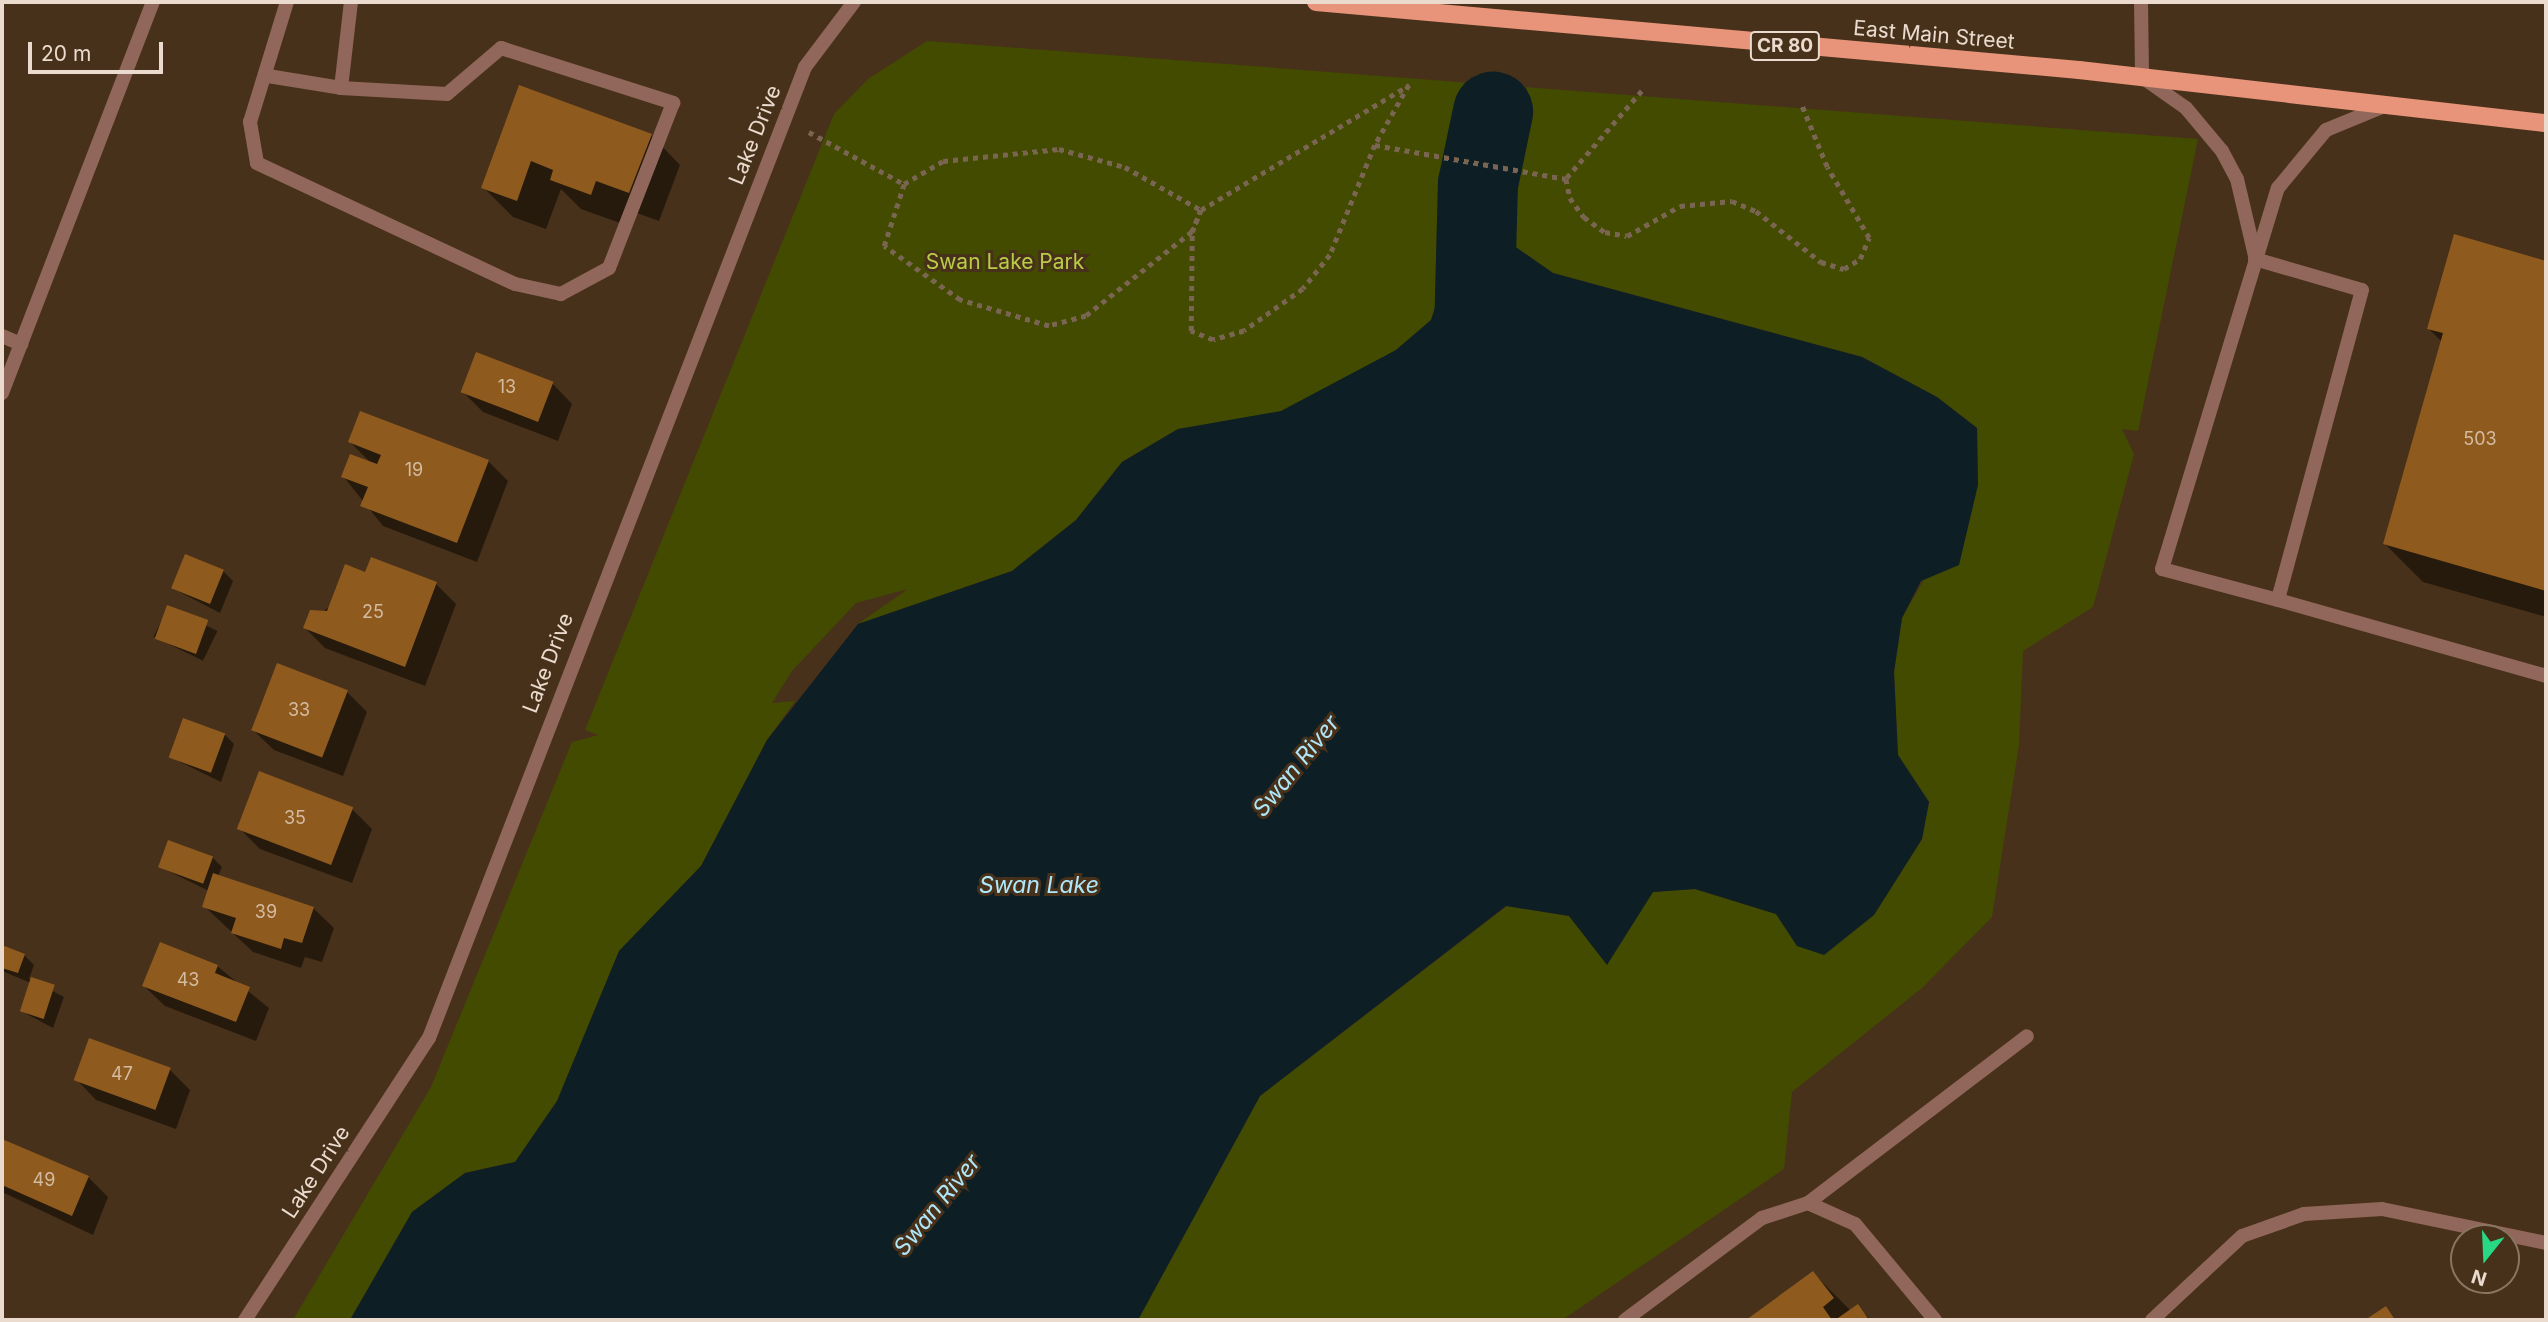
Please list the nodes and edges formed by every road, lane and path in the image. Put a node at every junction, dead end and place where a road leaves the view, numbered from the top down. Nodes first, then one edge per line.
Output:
1 (153, 2) edge
2 (287, 2) edge
3 (351, 2) edge
4 (854, 2) edge
5 (1317, 2) edge
6 (2141, 2) edge
7 (268, 76) junction
8 (2142, 77) junction
9 (341, 88) junction
10 (1642, 91) dead end
11 (1801, 104) dead end
12 (2390, 105) junction
13 (783, 121) junction
14 (2546, 123) edge
15 (1375, 145) junction
16 (1566, 179) junction
17 (904, 184) junction
18 (1201, 210) junction
19 (1192, 232) junction
20 (2255, 259) junction
21 (2, 336) edge
22 (21, 344) junction
23 (2, 393) edge
24 (2278, 600) junction
25 (2546, 676) edge
26 (2027, 1036) dead end
27 (1808, 1203) junction
28 (2546, 1243) edge
29 (245, 1320) edge
30 (1625, 1320) edge
31 (1935, 1320) edge
32 (2152, 1320) edge

1 - 22 street
2 - 7 street
3 - 9 street
4 - 13 street, Lake Drive
5 - 8 main road, East Main Street / CR 80
6 - 8 street
7 - 9 street
7 - 9 street
8 - 12 main road, East Main Street / CR 80
8 - 20 street
10 - 16 path
11 - 16 path
12 - 14 main road, East Main Street / CR 80
12 - 20 street
13 - 17 path
13 - 29 street, Lake Drive
15 - 16 path
15 - 18 path
15 - 19 path
17 - 18 path
17 - 19 path
18 - 19 path
20 - 24 street
20 - 24 street
21 - 22 street
22 - 23 street
24 - 25 street
26 - 27 street
27 - 30 street
27 - 31 street
28 - 32 street

